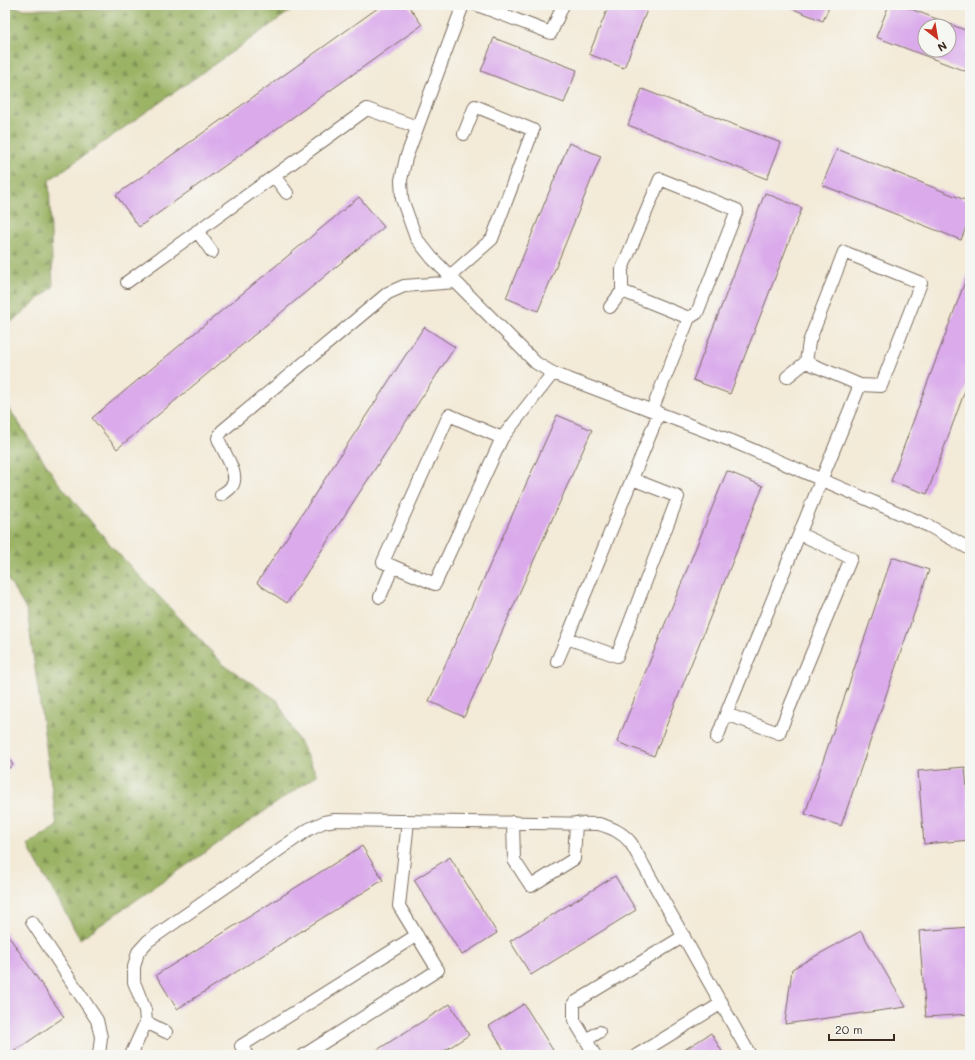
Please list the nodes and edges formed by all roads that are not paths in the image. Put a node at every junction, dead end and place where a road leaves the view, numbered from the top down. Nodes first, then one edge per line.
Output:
1 (463, 5) edge
2 (477, 5) edge
3 (563, 5) edge
4 (417, 127) junction
5 (464, 134) dead end
6 (274, 176) junction
7 (287, 192) dead end
8 (197, 231) junction
9 (212, 252) dead end
10 (453, 279) junction
11 (127, 282) dead end
12 (622, 291) junction
13 (610, 307) dead end
14 (689, 318) junction
15 (806, 362) junction
16 (553, 373) junction
17 (787, 377) dead end
18 (860, 385) junction
19 (655, 411) junction
20 (502, 438) junction
21 (632, 479) junction
22 (822, 480) junction
23 (221, 495) dead end
24 (800, 534) junction
25 (970, 549) edge
26 (393, 566) junction
27 (380, 597) dead end
28 (567, 638) junction
29 (557, 661) dead end
30 (726, 714) junction
31 (717, 738) dead end
32 (408, 821) junction
33 (513, 822) junction
34 (576, 823) junction
35 (32, 922) dead end
36 (416, 935) junction
37 (684, 936) junction
38 (722, 1003) junction
39 (146, 1022) junction
40 (166, 1032) dead end
41 (599, 1032) dead end
42 (586, 1040) junction
43 (99, 1055) edge
44 (131, 1055) edge
45 (246, 1055) edge
46 (304, 1055) edge
47 (595, 1055) edge
48 (637, 1055) edge
49 (750, 1055) edge

1 - 4 lane
2 - 3 lane
4 - 6 lane
4 - 10 lane
5 - 10 lane
6 - 7 lane
6 - 8 lane
8 - 9 lane
8 - 11 lane
10 - 16 lane
10 - 23 lane
12 - 13 lane
12 - 14 lane
12 - 14 lane
14 - 19 lane
15 - 17 lane
15 - 18 lane
15 - 18 lane
16 - 19 lane
16 - 20 lane
18 - 22 lane
19 - 21 lane
19 - 22 lane
20 - 26 lane
20 - 26 lane
21 - 28 lane
21 - 28 lane
22 - 24 lane
22 - 25 lane
24 - 30 lane
24 - 30 lane
26 - 27 lane
28 - 29 lane
30 - 31 lane
32 - 33 lane
32 - 36 lane
32 - 39 lane
33 - 34 lane
33 - 34 lane
34 - 37 lane
35 - 43 lane
36 - 45 lane
36 - 46 lane
37 - 38 lane
37 - 42 lane
38 - 48 lane
38 - 49 lane
39 - 40 lane
39 - 44 lane
41 - 42 lane
42 - 47 lane

